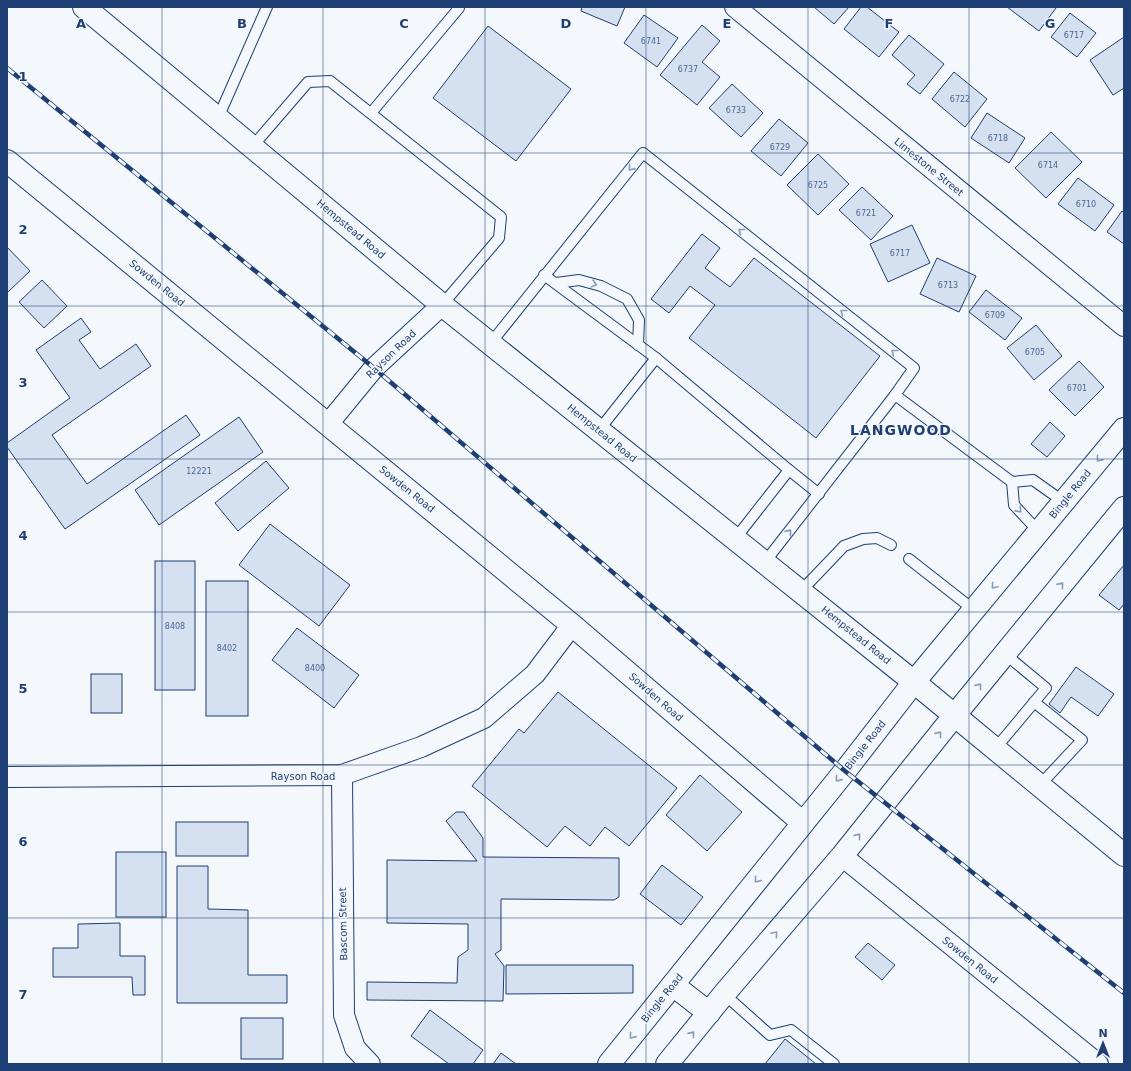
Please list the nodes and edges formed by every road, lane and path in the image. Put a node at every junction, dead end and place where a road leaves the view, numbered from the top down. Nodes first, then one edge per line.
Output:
1 (84, 7) edge
2 (267, 7) edge
3 (735, 7) edge
4 (459, 8) dead end
5 (371, 113) junction
6 (218, 118) junction
7 (252, 147) junction
8 (10, 168) edge
9 (544, 275) junction
10 (556, 283) junction
11 (442, 306) junction
12 (1124, 326) edge
13 (490, 344) junction
14 (638, 345) junction
15 (656, 358) junction
16 (895, 395) junction
17 (328, 424) junction
18 (1124, 429) edge
19 (599, 430) junction
20 (789, 470) junction
21 (1012, 482) junction
22 (819, 494) junction
23 (1064, 502) junction
24 (1124, 508) edge
25 (1039, 532) junction
26 (735, 539) junction
27 (891, 545) dead end
28 (909, 559) dead end
29 (765, 562) junction
30 (801, 591) junction
31 (974, 610) junction
32 (572, 625) junction
33 (1005, 654) junction
34 (914, 682) junction
35 (1034, 702) junction
36 (954, 716) junction
37 (995, 749) junction
38 (342, 775) junction
39 (7, 777) edge
40 (1040, 786) junction
41 (803, 823) junction
42 (1124, 855) edge
43 (842, 856) junction
44 (673, 985) junction
45 (724, 994) junction
46 (709, 1013) junction
47 (1090, 1061) edge
48 (370, 1064) edge
49 (609, 1064) edge
50 (667, 1064) edge
51 (834, 1064) edge

1 - 6 main road, Hempstead Road
2 - 6 lane
3 - 12 street, Limestone Street
4 - 5 lane
5 - 7 lane
5 - 11 lane
6 - 7 main road, Hempstead Road
7 - 11 main road, Hempstead Road
8 - 17 main road, Sowden Road
9 - 10 lane
9 - 13 lane
16 -> 9 lane
10 - 14 lane
10 -> 14 lane
11 - 13 main road, Hempstead Road
11 - 17 street, Rayson Road
13 - 19 main road, Hempstead Road
14 - 15 lane
15 - 19 lane
15 - 20 lane
16 - 21 lane
16 - 22 lane
17 - 32 main road, Sowden Road
18 -> 23 main road, Bingle Road
19 - 26 main road, Hempstead Road
20 - 22 lane
20 - 26 lane
21 - 23 lane
21 -> 25 lane
29 -> 22 lane
23 - 25 main road, Bingle Road
33 -> 24 main road
25 -> 31 main road, Bingle Road
26 - 29 main road, Hempstead Road
27 - 30 lane
28 - 31 lane
29 - 30 main road, Hempstead Road
30 - 34 main road, Hempstead Road
31 - 34 main road, Bingle Road
32 - 38 street, Rayson Road
32 - 41 main road, Sowden Road
33 - 35 lane
36 -> 33 main road
34 - 36 main road, Hempstead Road
34 -> 41 main road, Bingle Road
35 - 37 lane
35 - 40 lane
36 - 37 main road, Hempstead Road
43 -> 36 main road
37 - 40 main road, Hempstead Road
38 - 39 street, Rayson Road
38 - 48 street, Bascom Street
40 - 42 main road, Hempstead Road
41 -> 44 main road, Bingle Road
45 -> 43 main road
43 - 47 street, Sowden Road
44 - 46 main road
44 -> 49 main road, Bingle Road
45 - 46 main road
45 - 51 lane
50 -> 46 main road

